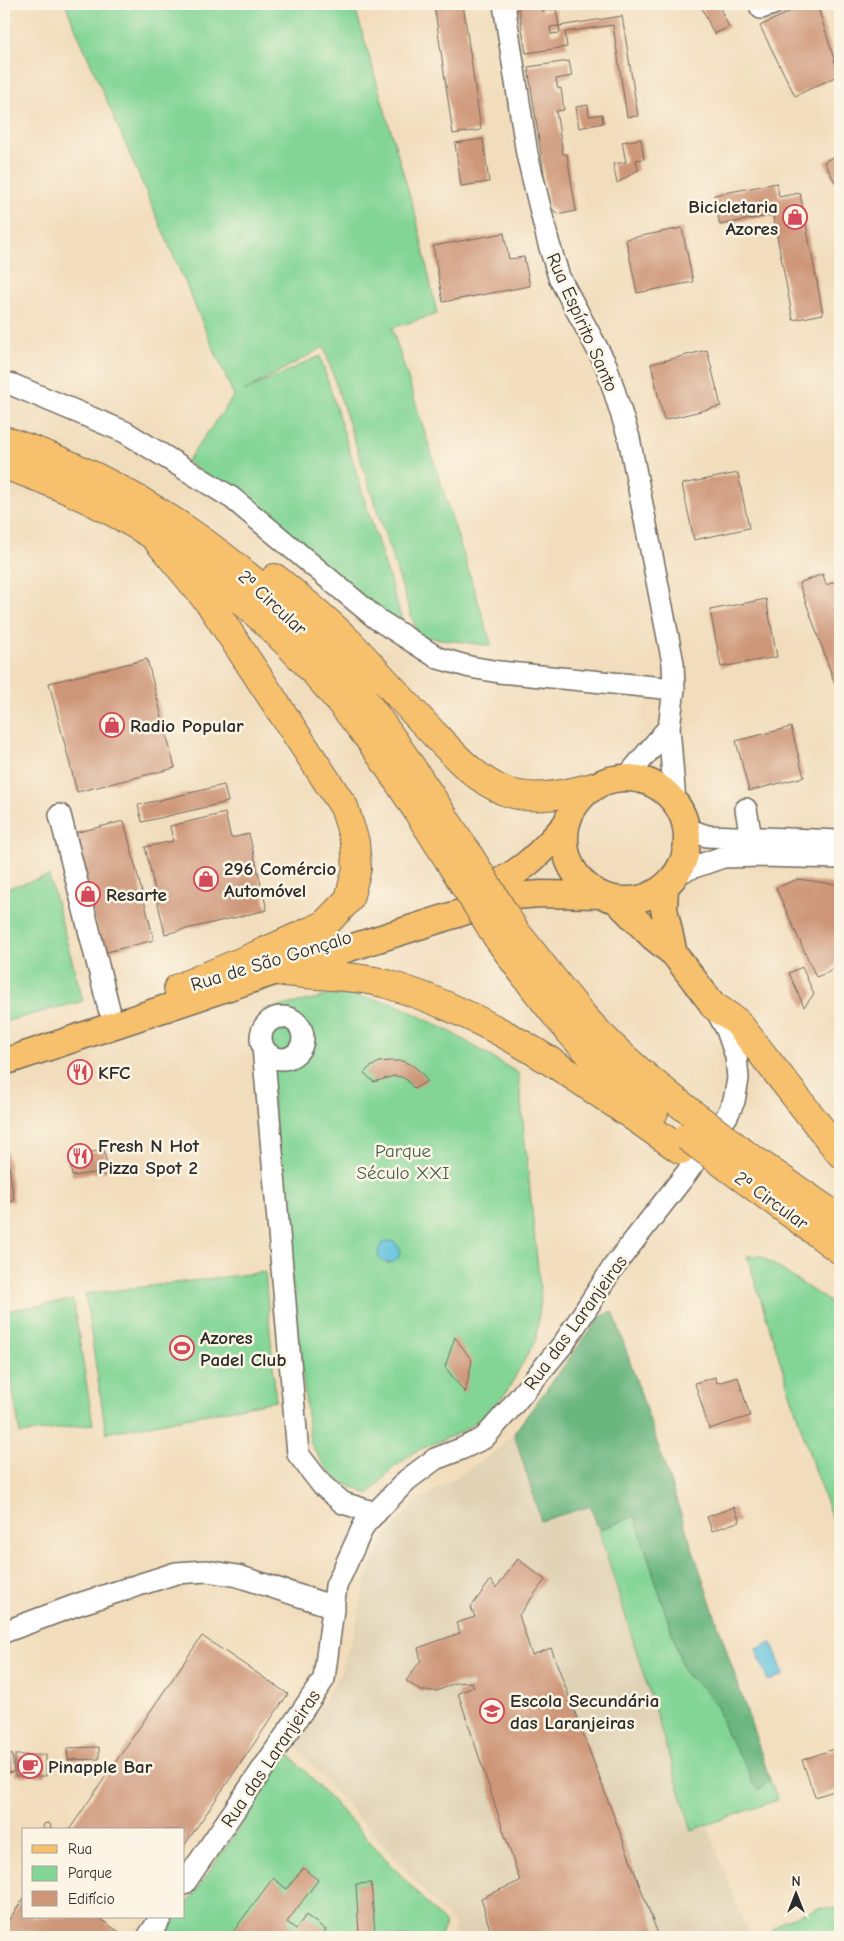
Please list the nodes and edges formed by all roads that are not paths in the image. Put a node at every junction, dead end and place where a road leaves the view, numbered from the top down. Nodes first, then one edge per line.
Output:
1 (504, 4) edge
2 (4, 383) edge
3 (4, 440) edge
4 (4, 465) edge
5 (152, 534) junction
6 (222, 555) junction
7 (674, 689) junction
8 (669, 727) junction
9 (626, 778) junction
10 (593, 787) junction
11 (675, 802) junction
12 (746, 809) dead end
13 (60, 815) dead end
14 (567, 823) junction
15 (686, 829) junction
16 (750, 838) junction
17 (840, 841) edge
18 (457, 856) junction
19 (840, 858) edge
20 (671, 880) junction
21 (608, 897) junction
22 (674, 954) junction
23 (277, 971) junction
24 (178, 988) junction
25 (714, 1006) junction
26 (109, 1009) junction
27 (4, 1045) edge
28 (263, 1047) junction
29 (283, 1060) junction
30 (4, 1062) edge
31 (267, 1084) junction
32 (688, 1135) junction
33 (840, 1153) edge
34 (736, 1160) junction
35 (840, 1219) edge
36 (840, 1250) edge
37 (376, 1513) junction
38 (334, 1607) junction
39 (4, 1632) edge
40 (185, 1883) edge
41 (160, 1918) edge
42 (148, 1937) edge

1 - 7 street, Rua Espírito Santo
2 - 7 street
3 - 6 highway, 2ª Circular
4 - 5 highway, 2ª Circular
5 - 18 highway, 2ª Circular
5 - 24 highway
6 - 10 highway
6 - 18 highway, 2ª Circular
7 - 8 street, Rua Espírito Santo
8 - 9 street
8 - 11 street, Rua Espírito Santo
9 - 10 main road
9 - 11 main road
10 - 14 main road
11 - 15 main road
12 - 16 street
13 - 26 street
14 - 21 main road
14 - 24 main road, Rua de São Gonçalo
15 - 16 street
15 - 20 main road
16 - 17 street
18 - 32 highway, bridge
19 - 20 street
20 - 21 main road
20 - 22 main road, Rua das Laranjeiras
21 - 22 main road, Rua das Laranjeiras
21 - 23 main road, Rua de São Gonçalo
22 - 25 main road, Rua das Laranjeiras
23 - 30 main road, Rua de São Gonçalo
23 - 32 highway
24 - 26 main road, Rua de São Gonçalo
25 - 33 highway
25 - 37 street, Rua das Laranjeiras
26 - 27 main road, Rua de São Gonçalo
28 - 29 street
28 - 29 street
28 - 31 street
29 - 31 street
31 - 37 street
32 - 34 highway, bridge
34 - 35 highway, 2ª Circular
34 - 36 highway, 2ª Circular
37 - 38 street, Rua das Laranjeiras
38 - 39 street
38 - 40 street, Rua das Laranjeiras
41 - 42 street

